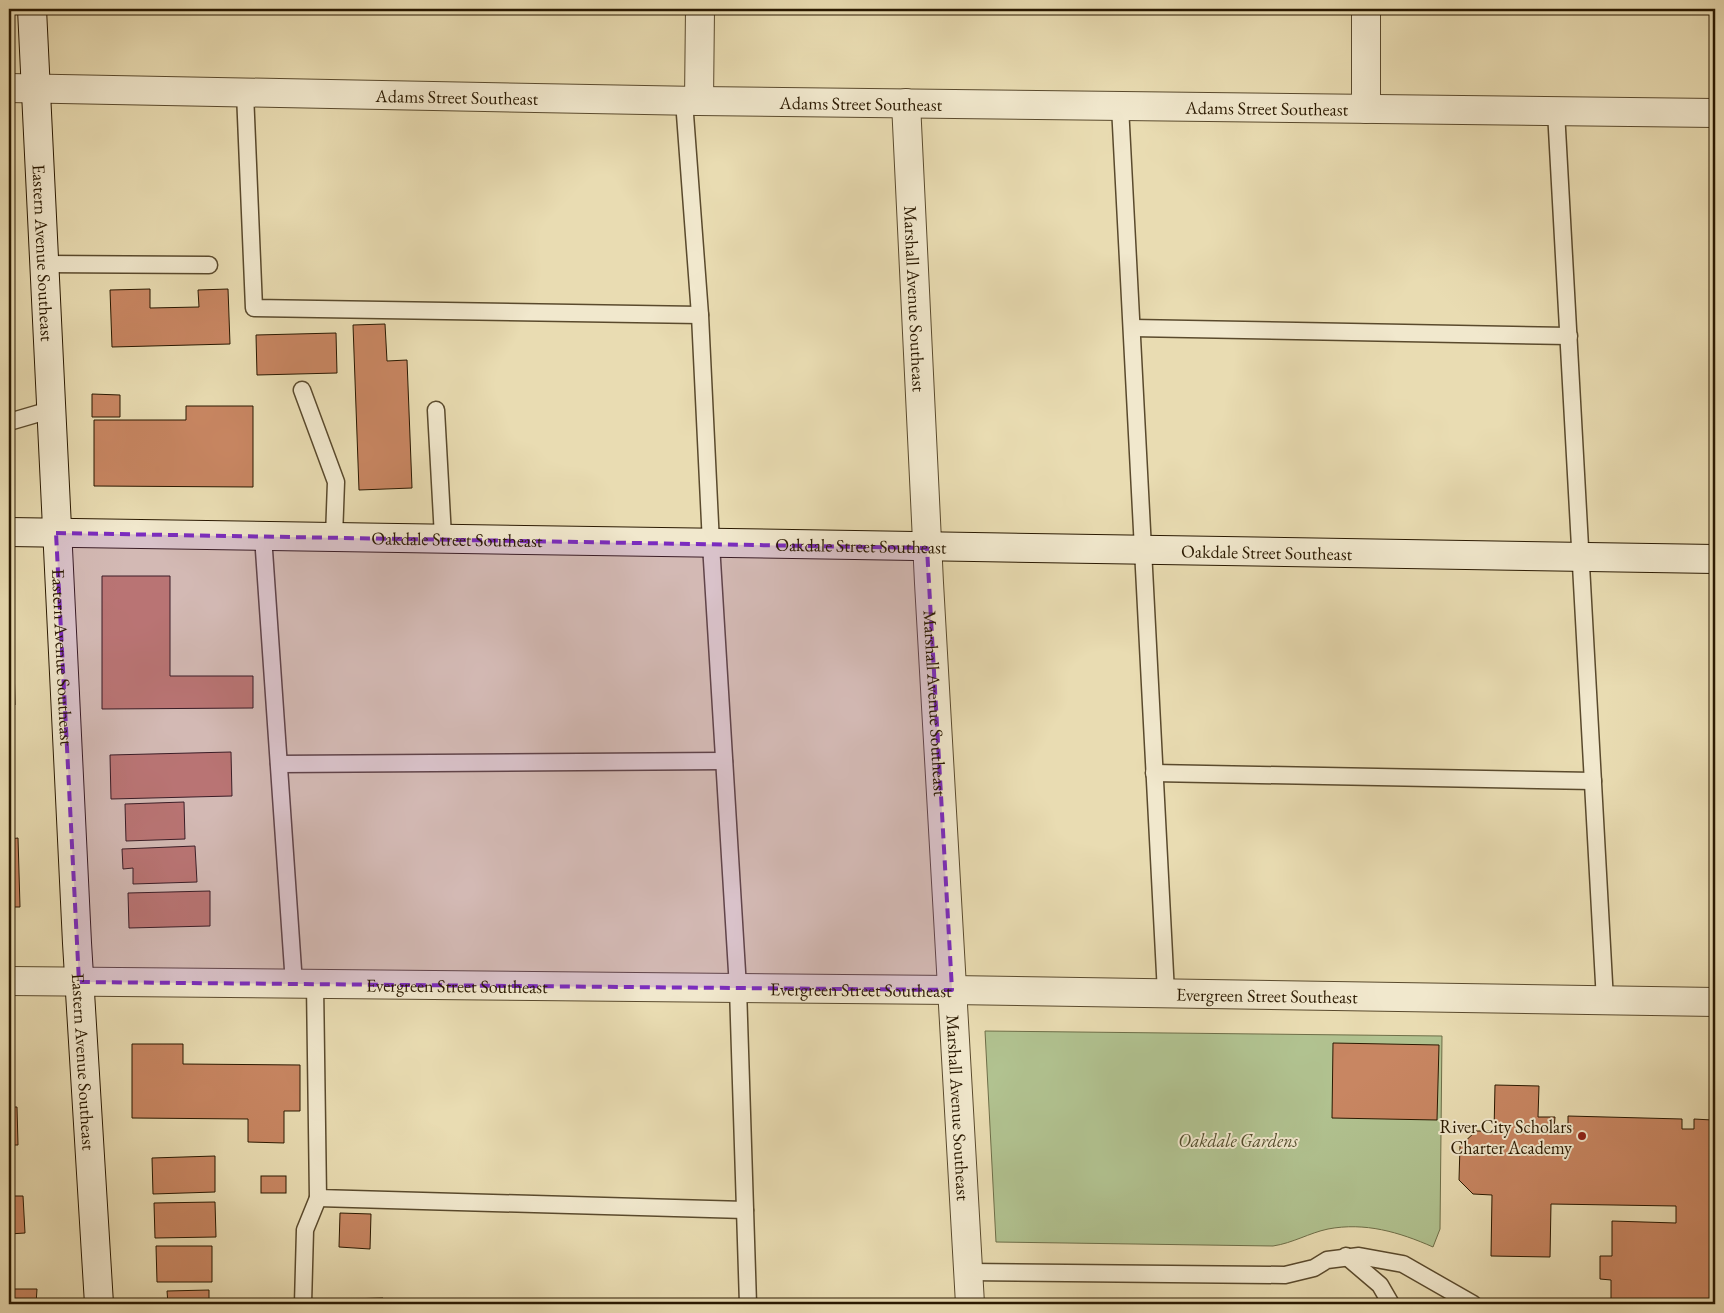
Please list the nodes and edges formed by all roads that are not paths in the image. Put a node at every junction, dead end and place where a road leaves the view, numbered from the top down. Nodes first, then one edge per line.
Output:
1 (32, 9) edge
2 (700, 9) edge
3 (1366, 9) edge
4 (22, 89) edge
5 (245, 93) junction
6 (691, 101) junction
7 (906, 104) junction
8 (1120, 106) junction
9 (1366, 109) junction
10 (1556, 111) junction
11 (1715, 113) edge
12 (43, 264) junction
13 (209, 265) dead end
14 (700, 315) junction
15 (1132, 328) junction
16 (1569, 336) junction
17 (302, 390) dead end
18 (50, 410) junction
19 (436, 410) dead end
20 (9, 422) edge
21 (9, 532) edge
22 (56, 533) junction
23 (263, 536) junction
24 (334, 537) junction
25 (443, 537) junction
26 (711, 544) junction
27 (927, 548) junction
28 (1143, 551) junction
29 (1581, 557) junction
30 (1715, 559) edge
31 (724, 761) junction
32 (279, 764) junction
33 (1154, 773) junction
34 (1593, 782) junction
35 (9, 980) edge
36 (79, 982) junction
37 (305, 984) junction
38 (738, 988) junction
39 (952, 990) junction
40 (1166, 993) junction
41 (1605, 1001) junction
42 (1715, 1002) edge
43 (318, 1198) junction
44 (745, 1210) junction
45 (1346, 1256) junction
46 (968, 1272) junction
47 (100, 1304) edge
48 (303, 1304) edge
49 (748, 1304) edge
50 (970, 1304) edge
51 (1390, 1304) edge
52 (1473, 1304) edge

1 - 4 street, Eastern Avenue Southeast
2 - 6 street
3 - 9 street
4 - 5 street, Adams Street Southeast
4 - 12 street, Eastern Avenue Southeast
5 - 6 street, Adams Street Southeast
5 - 14 lane
6 - 7 street, Adams Street Southeast
6 - 14 lane
7 - 8 street, Adams Street Southeast
7 - 27 street, Marshall Avenue Southeast
8 - 9 street, Adams Street Southeast
8 - 15 lane
9 - 10 street, Adams Street Southeast
10 - 11 street, Adams Street Southeast
10 - 16 lane
12 - 13 lane
12 - 18 street, Eastern Avenue Southeast
14 - 26 lane
15 - 16 lane
15 - 28 lane
16 - 29 lane
17 - 24 lane
18 - 20 lane
18 - 22 street, Eastern Avenue Southeast
19 - 25 lane
21 - 22 street, Oakdale Street Southeast
22 - 23 street, Oakdale Street Southeast
22 - 36 street, Eastern Avenue Southeast
23 - 24 street, Oakdale Street Southeast
23 - 32 lane
24 - 25 street, Oakdale Street Southeast
25 - 26 street, Oakdale Street Southeast
26 - 27 street, Oakdale Street Southeast
26 - 31 lane
27 - 28 street, Oakdale Street Southeast
27 - 39 street, Marshall Avenue Southeast
28 - 29 street, Oakdale Street Southeast
28 - 33 lane
29 - 30 street, Oakdale Street Southeast
29 - 34 lane
31 - 32 lane
31 - 38 lane
32 - 37 lane
33 - 34 lane
33 - 40 lane
34 - 41 lane
35 - 36 street, Evergreen Street Southeast
36 - 37 street, Evergreen Street Southeast
36 - 47 street, Eastern Avenue Southeast
37 - 38 street, Evergreen Street Southeast
37 - 43 lane
38 - 39 street, Evergreen Street Southeast
38 - 44 lane
39 - 40 street, Evergreen Street Southeast
39 - 46 street, Marshall Avenue Southeast
40 - 41 street, Evergreen Street Southeast
41 - 42 street, Evergreen Street Southeast
43 - 44 lane
43 - 48 lane
44 - 49 lane
45 - 46 lane
45 - 51 lane
45 - 52 lane
46 - 50 street, Marshall Avenue Southeast

